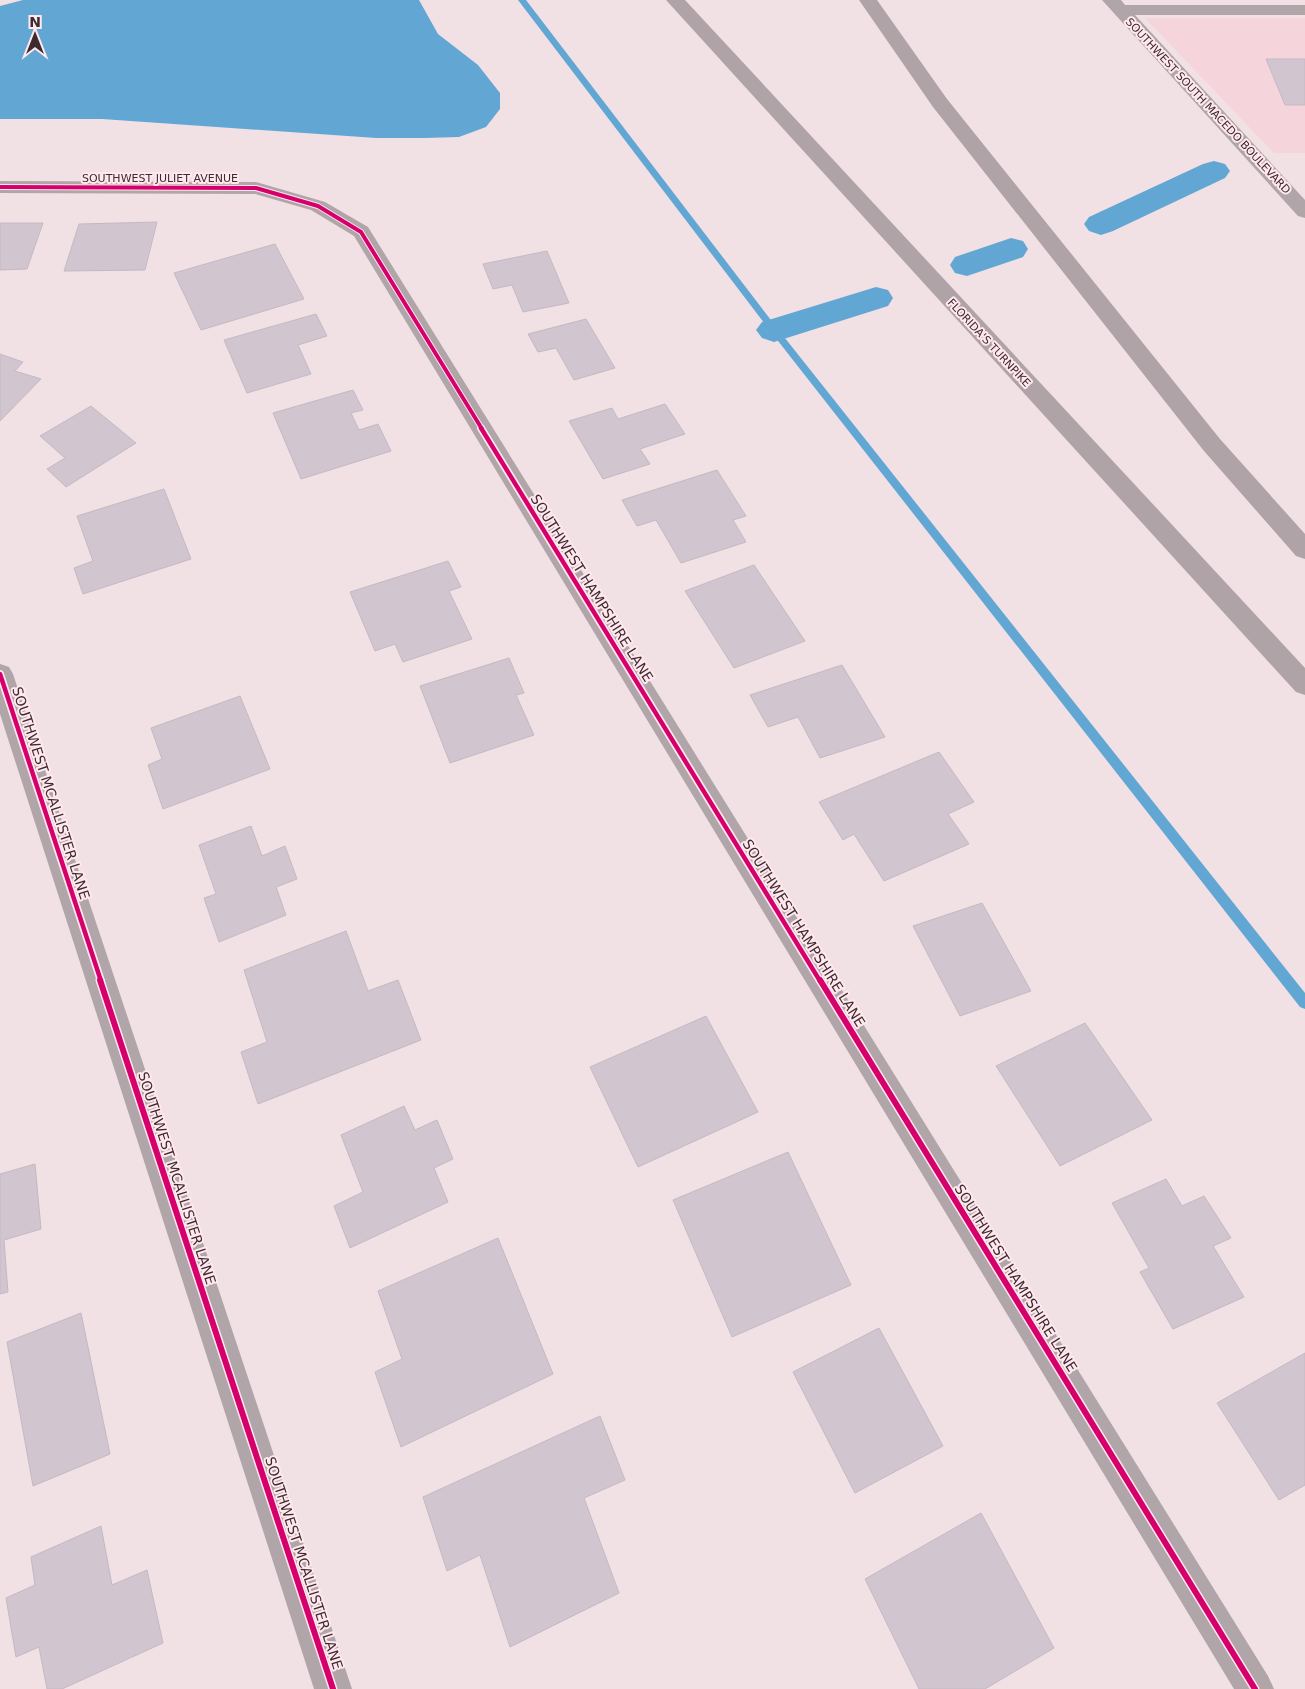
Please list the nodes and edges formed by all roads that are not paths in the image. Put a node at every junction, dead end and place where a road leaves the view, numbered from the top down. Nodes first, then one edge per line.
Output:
1 (675, 0) edge
2 (868, 0) edge
3 (1115, 5) edge
4 (1305, 10) edge
5 (0, 187) edge
6 (318, 206) joint
7 (1305, 212) edge
8 (1305, 550) edge
9 (0, 674) edge
10 (1305, 685) edge
11 (333, 1689) edge
12 (1255, 1689) edge

1 - 10 highway, FLORIDA'S TURNPIKE
2 - 8 highway
3 - 4 street
3 - 7 street, SOUTHWEST SOUTH MACEDO BOULEVARD
5 - 6 street, SOUTHWEST JULIET AVENUE
6 - 12 street, SOUTHWEST HAMPSHIRE LANE
9 - 11 street, SOUTHWEST MCALLISTER LANE

